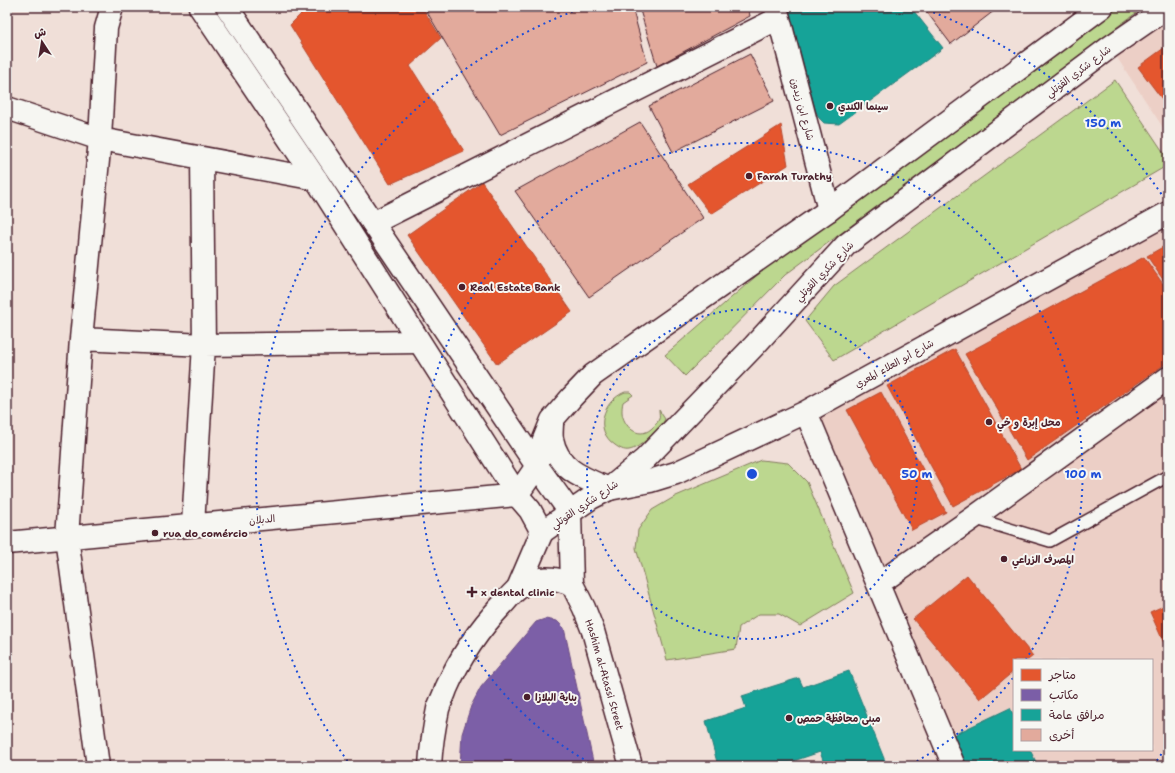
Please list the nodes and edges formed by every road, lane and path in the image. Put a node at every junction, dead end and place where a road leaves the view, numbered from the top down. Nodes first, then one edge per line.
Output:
1 (112, 7) edge
2 (200, 7) edge
3 (227, 7) edge
4 (1102, 7) edge
5 (1168, 7) edge
6 (778, 13) edge
7 (7, 108) edge
8 (100, 139) junction
9 (202, 158) junction
10 (316, 180) junction
11 (829, 210) junction
12 (1168, 213) edge
13 (373, 223) junction
14 (81, 339) junction
15 (419, 342) junction
16 (204, 345) junction
17 (1168, 378) edge
18 (806, 412) junction
19 (552, 420) junction
20 (537, 466) junction
21 (1168, 476) edge
22 (608, 489) junction
23 (517, 495) junction
24 (570, 512) junction
25 (973, 518) junction
26 (193, 525) junction
27 (542, 532) junction
28 (67, 537) junction
29 (7, 543) edge
30 (572, 584) junction
31 (878, 584) junction
32 (518, 588) junction
33 (98, 766) edge
34 (430, 766) edge
35 (631, 766) edge
36 (954, 766) edge

1 - 8 street
2 - 10 street
3 - 13 street
4 - 11 street
5 - 22 street, شارع شكري القوتلي
6 - 11 street, شارع ابن زيدون
6 - 13 street
7 - 8 street
8 - 9 street
8 - 14 street
9 - 10 street
9 - 16 street
10 - 15 street
11 - 19 street
12 - 18 street, شارع أبو العلاء المعري
13 - 20 street
14 - 16 street
14 - 28 street
15 - 16 street
15 - 23 street
16 - 26 street
17 - 25 street
18 - 22 street, شارع أبو العلاء المعري
18 - 31 street
19 - 20 street
19 - 22 street
20 - 23 street
20 - 24 street
21 - 25 lane
22 - 24 street, شارع شكري القوتلي
23 - 26 street, الدبلان
23 - 27 street
24 - 27 street, شارع شكري القوتلي
24 - 30 street
25 - 31 street
26 - 28 street, الدبلان
27 - 32 street
28 - 29 street, الدبلان
28 - 33 street
30 - 32 street
30 - 35 street, Hashim al-Atassi Street
31 - 36 street
32 - 34 street

